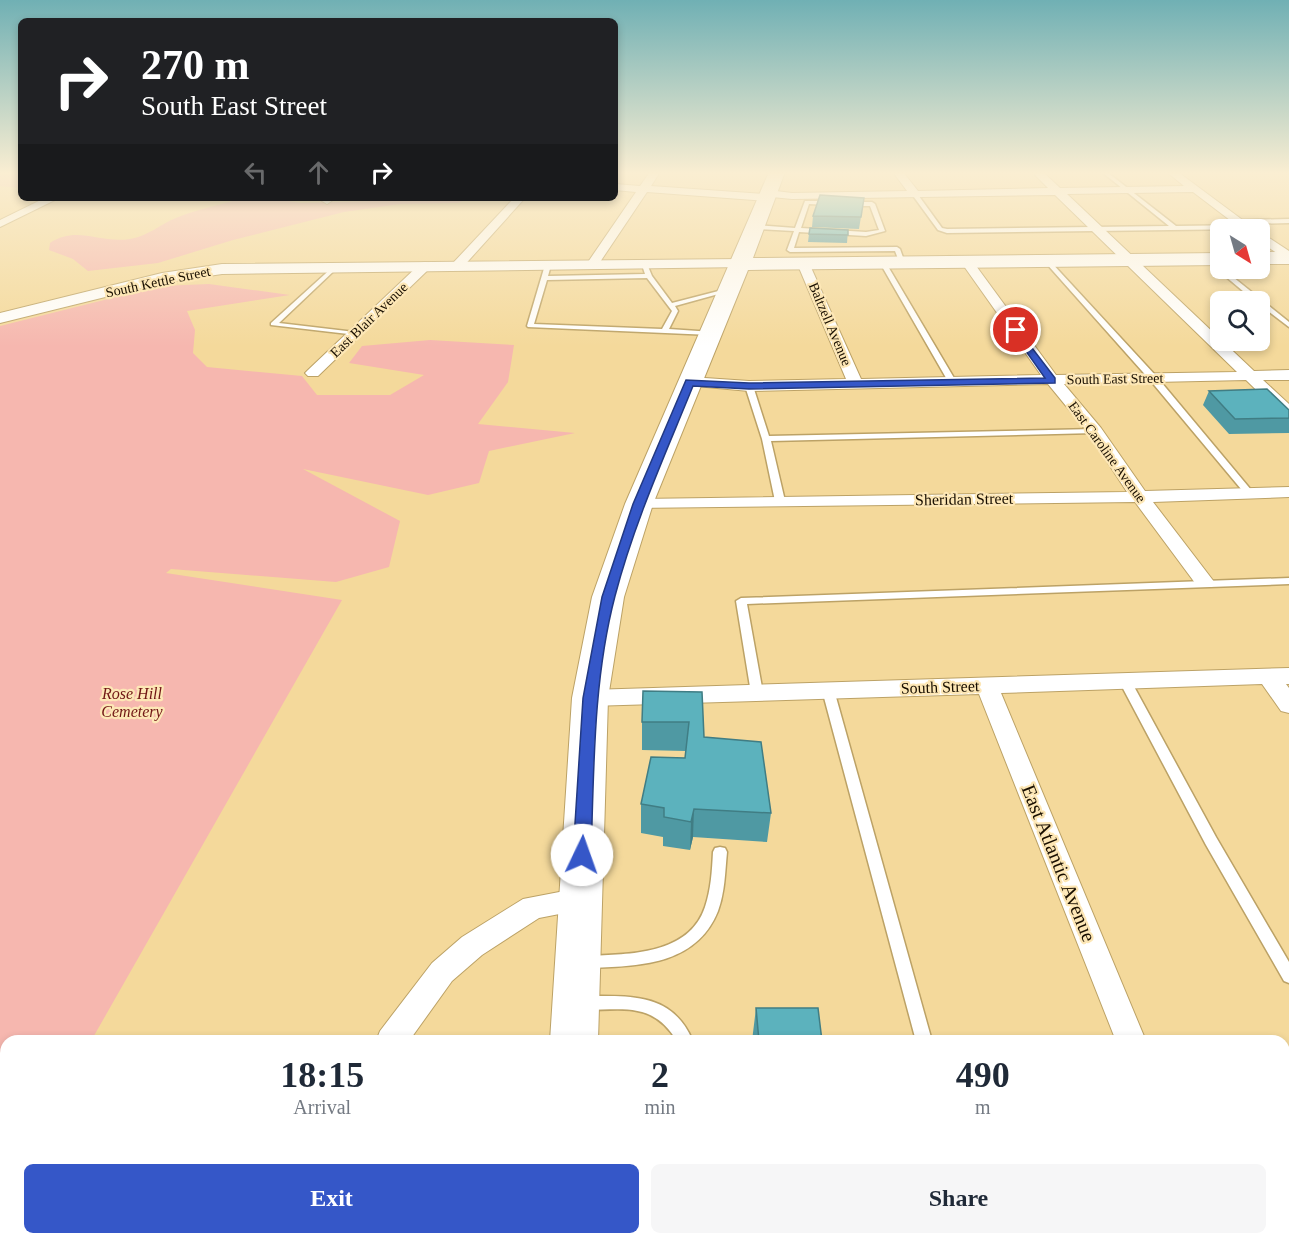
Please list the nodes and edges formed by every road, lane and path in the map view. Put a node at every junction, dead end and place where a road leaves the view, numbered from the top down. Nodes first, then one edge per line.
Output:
1 (492, 230) edge
2 (615, 230) edge
3 (755, 230) edge
4 (797, 230) edge
5 (799, 230) edge
6 (882, 230) edge
7 (944, 230) edge
8 (1081, 230) edge
9 (1096, 230) edge
10 (855, 233) junction
11 (1270, 243) edge
12 (856, 249) junction
13 (1289, 257) edge
14 (1270, 258) edge
15 (1210, 259) edge
16 (1129, 260) junction
17 (1047, 261) junction
18 (967, 262) junction
19 (803, 263) junction
20 (892, 263) junction
21 (592, 265) junction
22 (424, 266) junction
23 (457, 266) junction
24 (335, 267) junction
25 (647, 270) junction
26 (546, 272) junction
27 (736, 277) junction
28 (1237, 279) edge
29 (671, 305) junction
30 (0, 318) edge
31 (1289, 325) edge
32 (664, 331) junction
33 (712, 333) junction
34 (355, 334) junction
35 (313, 374) dead end
36 (1289, 375) edge
37 (1251, 376) junction
38 (1153, 378) junction
39 (1052, 380) junction
40 (690, 382) junction
41 (952, 383) junction
42 (856, 385) junction
43 (749, 386) junction
44 (1289, 413) edge
45 (1095, 431) junction
46 (766, 439) junction
47 (1289, 492) edge
48 (1249, 493) junction
49 (1140, 497) junction
50 (780, 501) junction
51 (639, 504) junction
52 (1289, 581) edge
53 (1204, 583) junction
54 (1279, 676) edge
55 (1125, 681) junction
56 (987, 685) junction
57 (828, 690) junction
58 (758, 693) junction
59 (590, 698) junction
60 (1289, 705) edge
61 (720, 852) dead end
62 (580, 900) junction
63 (577, 962) junction
64 (1289, 976) edge
65 (576, 1002) junction
66 (396, 1035) edge
67 (574, 1035) edge
68 (681, 1035) edge
69 (922, 1035) edge
70 (1129, 1035) edge

1 - 23 street
2 - 21 street
3 - 27 main road
4 - 12 lane
5 - 10 lane
6 - 10 lane
7 - 8 lane
9 - 16 street
10 - 12 lane
11 - 13 street
12 - 20 lane
13 - 14 main road
15 - 16 main road, South Kettle Street
16 - 17 main road, South Kettle Street
16 - 37 street
17 - 18 main road, South Kettle Street
17 - 38 lane
18 - 20 main road, South Kettle Street
18 - 39 street, East Caroline Avenue
19 - 20 main road, South Kettle Street
19 - 27 main road, South Kettle Street
19 - 42 street, Baltzell Avenue
20 - 41 lane
21 - 25 street, South Kettle Street
21 - 26 street, South Kettle Street
22 - 23 street, South Kettle Street
22 - 24 street, South Kettle Street
22 - 34 street, East Blair Avenue
23 - 26 street, South Kettle Street
24 - 30 street, South Kettle Street
24 - 34 lane
25 - 26 lane
25 - 27 street, South Kettle Street
25 - 29 lane
26 - 32 lane
27 - 29 lane
27 - 33 main road
28 - 31 lane
29 - 32 lane
32 - 33 lane
33 - 40 main road
34 - 35 street, East Blair Avenue
36 - 37 street, South East Street
37 - 38 street, South East Street
37 - 44 street
38 - 39 street, South East Street
38 - 48 lane
39 - 41 street, South East Street
39 - 45 street, East Caroline Avenue
40 - 43 street, South East Street
40 - 51 main road
41 - 42 street, South East Street
42 - 43 street, South East Street
43 - 46 lane
45 - 46 lane
45 - 49 street, East Caroline Avenue
46 - 50 lane
47 - 48 street, Sheridan Street
48 - 49 street, Sheridan Street
49 - 50 street, Sheridan Street
49 - 53 street, East Caroline Avenue
50 - 51 street, Sheridan Street
51 - 59 main road
52 - 53 lane
53 - 58 lane
54 - 55 street, South Street
54 - 60 street
55 - 56 street, South Street
55 - 64 lane
56 - 57 street, South Street
56 - 70 street, East Atlantic Avenue
57 - 58 street, South Street
57 - 69 lane
58 - 59 street, South Street
59 - 62 main road
61 - 63 lane
62 - 63 main road
62 - 66 street
63 - 65 main road
65 - 67 main road
65 - 68 lane

